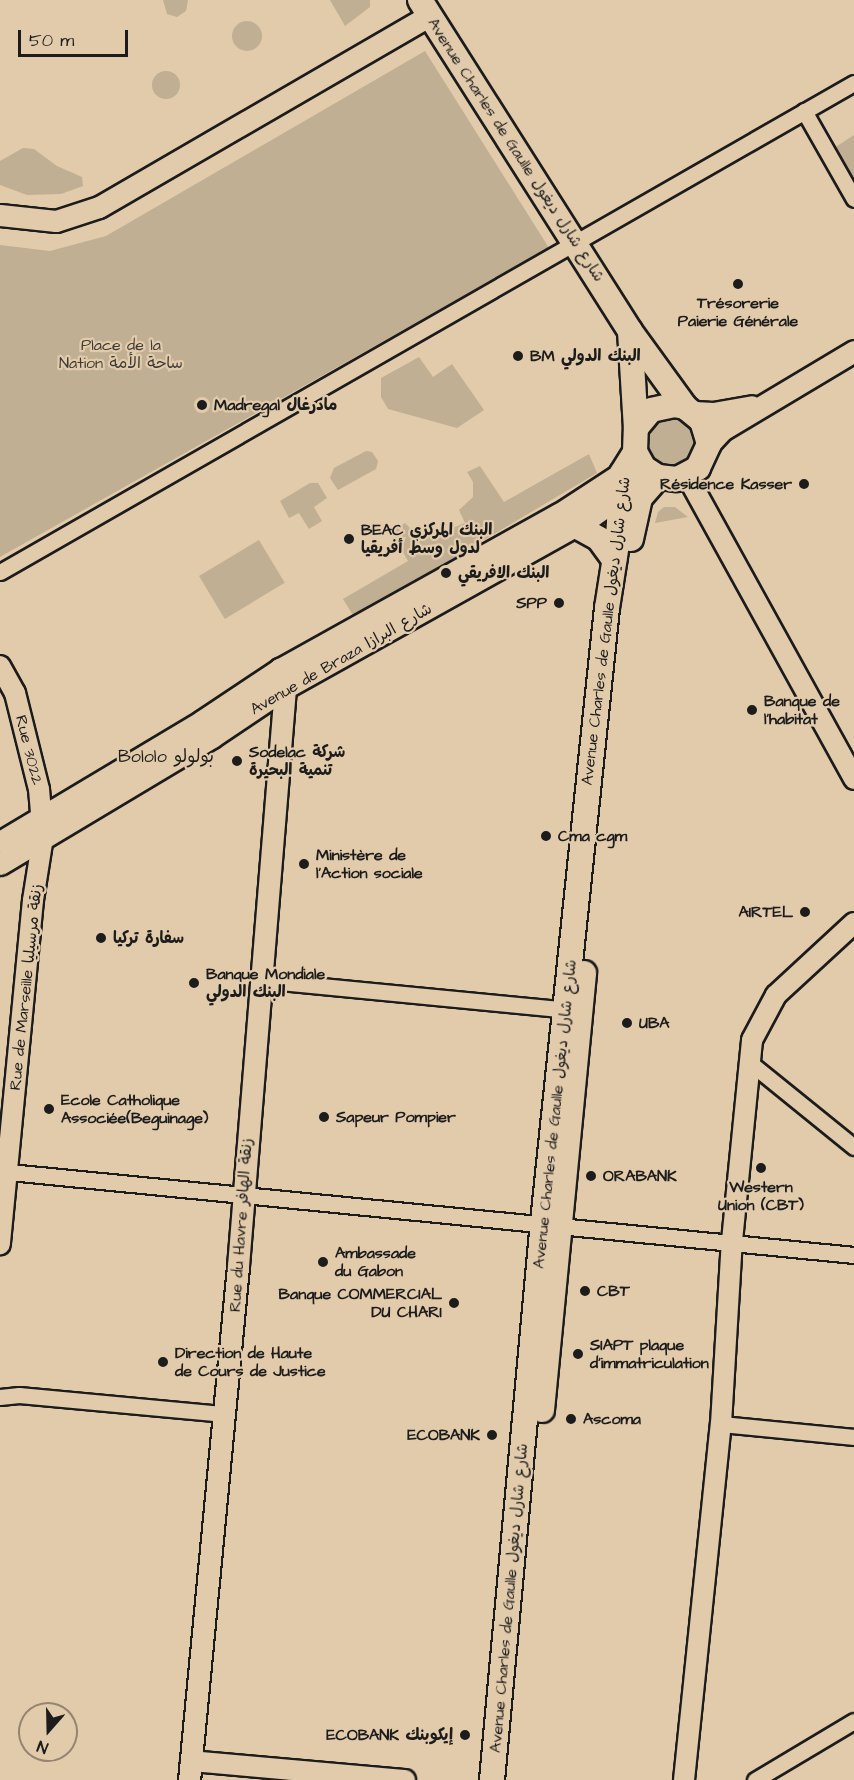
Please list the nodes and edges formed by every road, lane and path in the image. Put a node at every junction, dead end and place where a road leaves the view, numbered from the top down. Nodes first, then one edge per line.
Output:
1 (425, 8) edge
2 (854, 83) edge
3 (804, 111) junction
4 (854, 199) edge
5 (0, 215) edge
6 (576, 243) junction
7 (630, 331) junction
8 (854, 351) edge
9 (769, 403) junction
10 (689, 410) junction
11 (636, 428) junction
12 (709, 444) junction
13 (638, 472) junction
14 (687, 476) junction
15 (576, 526) junction
16 (614, 560) junction
17 (0, 572) edge
18 (345, 645) junction
19 (0, 666) edge
20 (282, 679) junction
21 (854, 779) edge
22 (43, 827) junction
23 (0, 843) edge
24 (0, 864) edge
25 (854, 923) edge
26 (259, 980) junction
27 (573, 1010) junction
28 (749, 1062) junction
29 (854, 1147) edge
30 (9, 1172) junction
31 (243, 1192) junction
32 (553, 1223) junction
33 (732, 1241) junction
34 (0, 1244) edge
35 (854, 1255) edge
36 (0, 1397) edge
37 (222, 1414) junction
38 (721, 1424) junction
39 (854, 1437) edge
40 (854, 1720) edge
41 (190, 1771) edge
42 (405, 1780) edge
43 (492, 1780) edge
44 (509, 1780) edge
45 (684, 1780) edge
46 (755, 1780) edge

1 - 5 main road
1 - 6 main road, Avenue Charles de Gaulle شارع شارل ديغول
2 - 3 street
3 - 4 street
3 - 6 street
6 - 7 main road, Avenue Charles de Gaulle شارع شارل ديغول
6 - 17 street
7 - 10 main road, Avenue Charles de Gaulle شارع شارل ديغول
7 - 11 main road, Avenue Charles de Gaulle شارع شارل ديغول
8 - 9 main road
9 - 10 main road
9 - 12 main road
10 - 11 main road
10 - 12 main road
11 - 13 main road
12 - 14 main road
13 - 14 main road
13 - 15 main road, Avenue de Braza شارع البرازا
13 - 16 main road, Avenue Charles de Gaulle شارع شارل ديغول
13 - 18 main road, Avenue de Braza شارع البرازا
13 - 27 main road, Avenue Charles de Gaulle شارع شارل ديغول
14 - 21 street
15 - 16 main road
15 - 18 main road, Avenue de Braza شارع البرازا
16 - 27 main road, Avenue Charles de Gaulle شارع شارل ديغول
18 - 20 main road, Avenue de Braza شارع البرازا
19 - 22 street, Rue 3022
20 - 22 main road, Avenue de Braza شارع البرازا
20 - 26 main road, Rue du Havre زنقة الهافر
22 - 23 main road, Avenue de Braza شارع البرازا
22 - 24 main road, Avenue de Braza شارع البرازا
22 - 30 street, Rue de Marseille زنقة مرسيليا
25 - 28 street
26 - 27 street
26 - 31 main road, Rue du Havre زنقة الهافر
27 - 32 main road, Avenue Charles de Gaulle شارع شارل ديغول
28 - 29 street
28 - 33 street
30 - 31 street
30 - 34 street, Rue de Marseille زنقة مرسيليا
31 - 32 street
31 - 37 main road, Rue du Havre زنقة الهافر
32 - 33 street
32 - 43 main road, Avenue Charles de Gaulle شارع شارل ديغول
32 - 44 main road, Avenue Charles de Gaulle شارع شارل ديغول
33 - 35 street
33 - 38 street
36 - 37 street
37 - 41 main road, Rue du Havre زنقة الهافر
38 - 39 street
38 - 45 street
40 - 46 street
41 - 42 street

